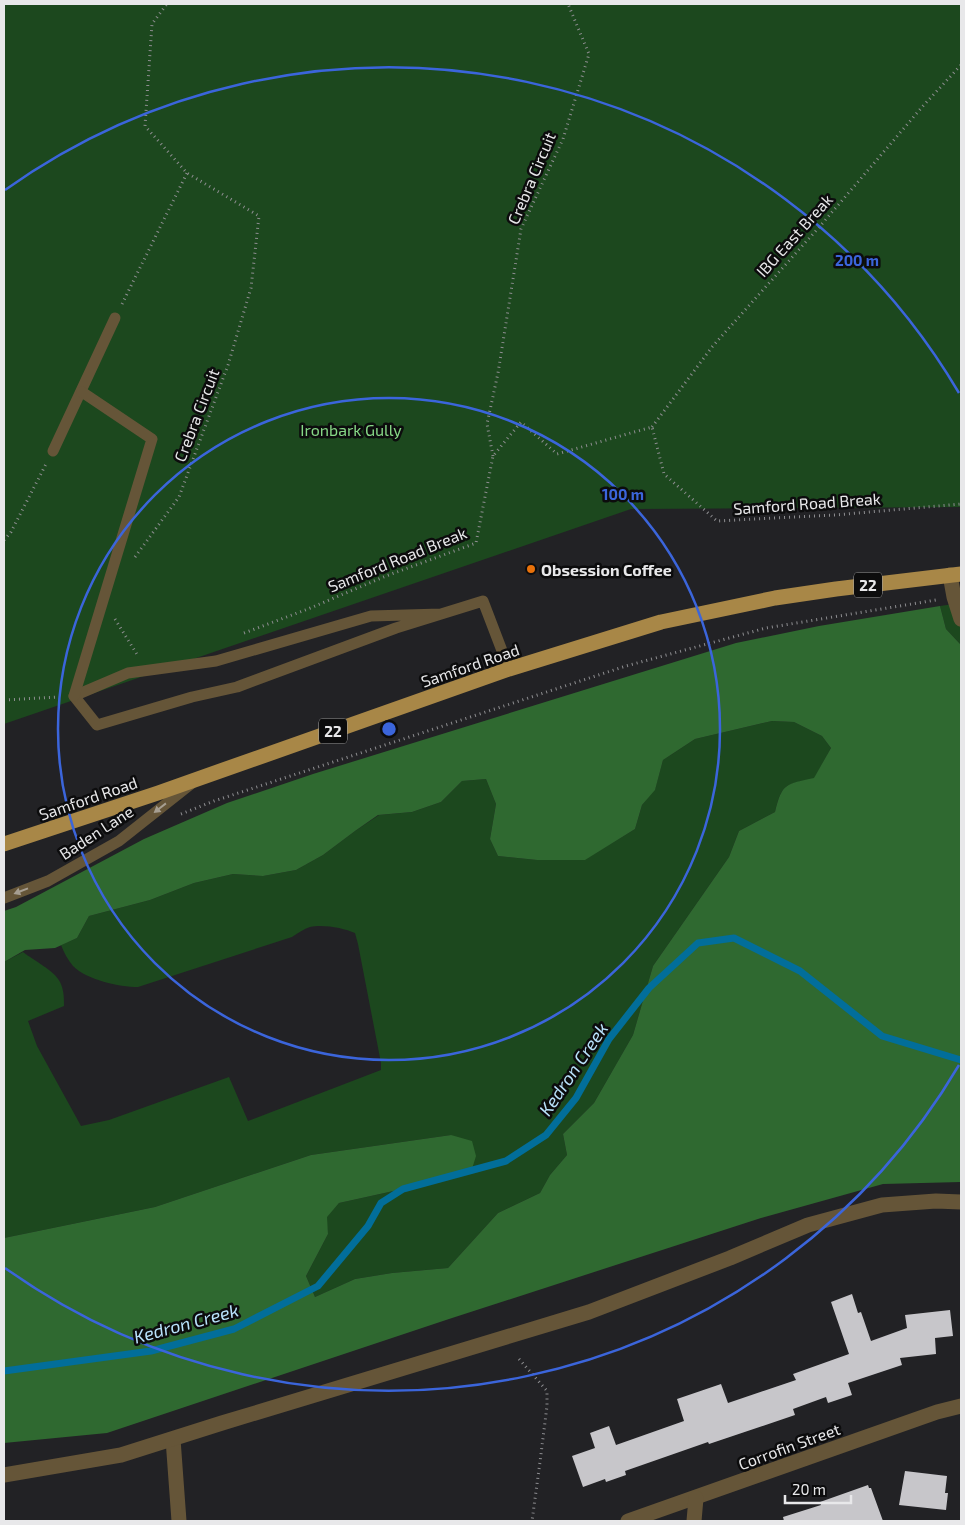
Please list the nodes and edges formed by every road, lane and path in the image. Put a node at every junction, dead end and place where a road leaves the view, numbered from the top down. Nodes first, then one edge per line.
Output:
1 (167, 4) edge
2 (568, 4) edge
3 (961, 65) edge
4 (187, 173) junction
5 (115, 318) joint
6 (82, 392) junction
7 (652, 427) junction
8 (53, 450) joint
9 (494, 456) junction
10 (961, 504) edge
11 (4, 540) edge
12 (132, 561) dead end
13 (955, 575) edge
14 (954, 597) junction
15 (103, 601) junction
16 (441, 614) junction
17 (961, 619) edge
18 (237, 636) dead end
19 (508, 669) junction
20 (147, 671) junction
21 (74, 696) junction
22 (4, 700) edge
23 (198, 778) junction
24 (179, 815) dead end
25 (4, 844) edge
26 (4, 898) edge
27 (961, 1202) edge
28 (519, 1359) dead end
29 (961, 1406) edge
30 (172, 1438) junction
31 (4, 1475) edge
32 (696, 1498) junction
33 (179, 1521) edge
34 (532, 1521) edge
35 (628, 1521) edge
36 (694, 1521) edge

1 - 4 path, Crebra Circuit
2 - 9 path, Crebra Circuit
3 - 7 path, IBG East Break
4 - 5 path
4 - 12 path, Crebra Circuit
5 - 6 lane
6 - 8 lane
6 - 15 lane
7 - 9 path, Samford Road Break
7 - 10 path, Samford Road Break
8 - 11 path
9 - 18 path, Samford Road Break
13 - 14 street
13 - 19 main road, Samford Road / 22
14 - 17 street
14 - 24 path
15 - 20 path
15 - 21 lane
16 - 19 lane
16 - 20 lane
16 - 21 lane
19 - 23 main road, Samford Road / 22
20 - 21 lane
21 - 22 path
23 - 25 main road, Samford Road / 22
23 -> 26 lane, Baden Lane
27 - 30 street
28 - 34 path
29 - 32 street, Corrofin Street
30 - 31 street
30 - 33 street
32 - 35 street, Corrofin Street
32 - 36 street

